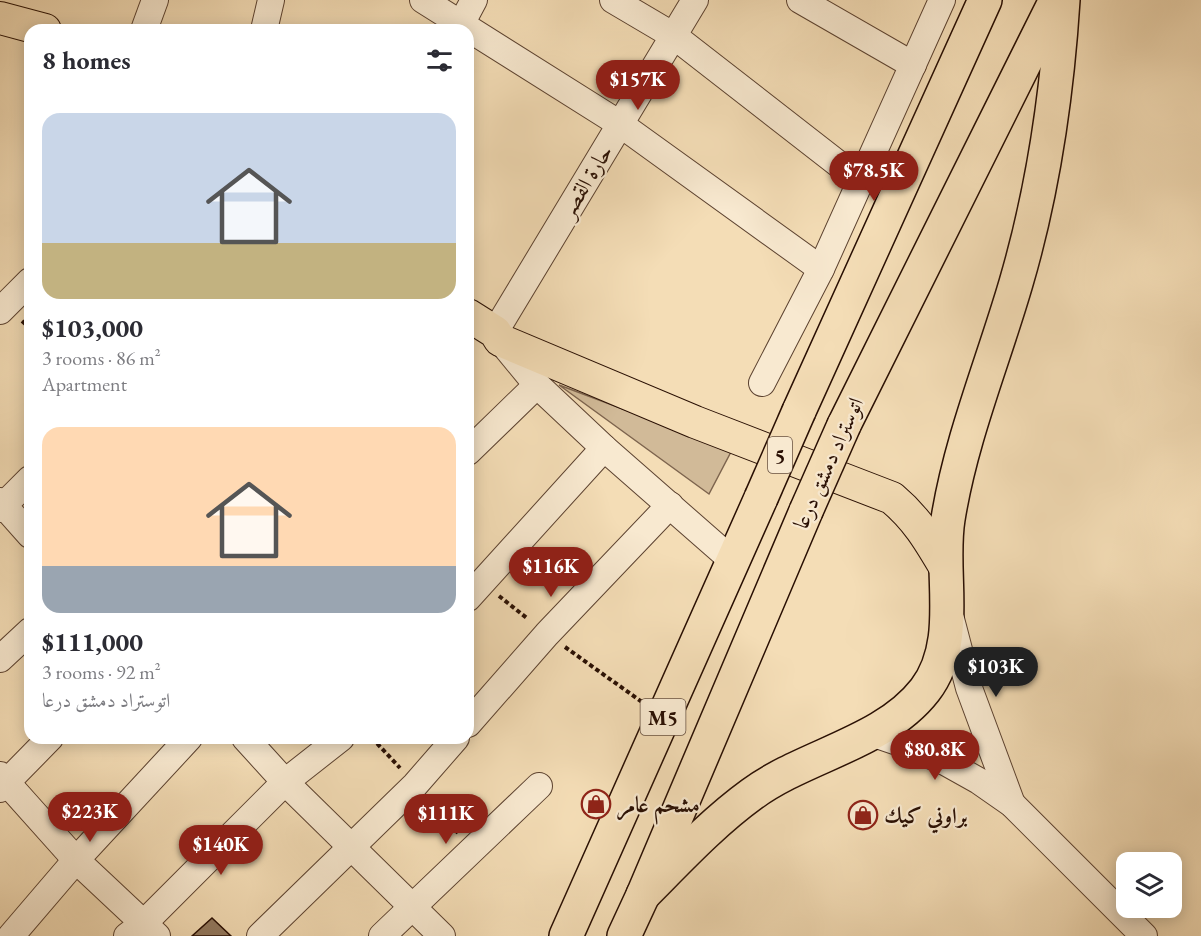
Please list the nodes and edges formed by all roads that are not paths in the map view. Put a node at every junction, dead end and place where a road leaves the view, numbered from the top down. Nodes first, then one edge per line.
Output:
1 (155, 0) edge
2 (271, 0) edge
3 (423, 0) edge
4 (474, 0) edge
5 (613, 0) edge
6 (694, 0) edge
7 (800, 0) edge
8 (942, 0) edge
9 (985, 0) edge
10 (1056, 0) edge
11 (1063, 0) edge
12 (0, 18) edge
13 (24, 24) edge
14 (146, 24) edge
15 (265, 24) edge
16 (456, 24) edge
17 (462, 24) edge
18 (474, 35) edge
19 (674, 36) junction
20 (913, 65) junction
21 (620, 124) junction
22 (859, 180) junction
23 (821, 269) junction
24 (24, 287) edge
25 (0, 311) edge
26 (474, 319) edge
27 (497, 336) junction
28 (762, 383) dead end
29 (537, 385) junction
30 (474, 446) edge
31 (604, 448) junction
32 (24, 484) edge
33 (761, 498) joint
34 (1, 505) edge
35 (670, 505) junction
36 (806, 511) joint
37 (24, 529) edge
38 (733, 561) junction
39 (945, 567) junction
40 (475, 591) edge
41 (947, 602) junction
42 (24, 637) edge
43 (0, 659) edge
44 (474, 717) edge
45 (871, 733) junction
46 (44, 744) edge
47 (183, 744) edge
48 (250, 744) edge
49 (332, 744) edge
50 (451, 744) edge
51 (3, 782) edge
52 (285, 782) junction
53 (539, 786) dead end
54 (1012, 804) junction
55 (352, 846) junction
56 (76, 860) junction
57 (643, 895) junction
58 (413, 907) junction
59 (143, 932) edge
60 (11, 936) edge
61 (260, 936) edge
62 (382, 936) edge
63 (442, 936) edge
64 (566, 936) edge
65 (624, 936) edge
66 (1144, 936) edge

1 - 14 street
2 - 15 street
3 - 16 street
4 - 17 street
5 - 19 street
6 - 19 street, حارة القصر
7 - 20 street
8 - 20 street
9 - 33 highway, اتوستراد دمشق درعا / 5, bridge
10 - 36 highway, اتوستراد دمشق درعا / 5, bridge
11 - 39 highway
12 - 13 main road
18 - 21 street
19 - 21 street, حارة القصر
19 - 22 street
20 - 22 street
21 - 23 street
21 - 27 street, حارة القصر
22 - 23 street
23 - 28 street
24 - 25 street
26 - 27 main road
27 - 29 street
27 - 39 main road
29 - 30 street
29 - 31 street
31 - 35 street
31 - 40 street
32 - 34 street
33 - 38 highway, اتوستراد دمشق درعا / M5
34 - 37 street
35 - 38 street
35 - 44 street
36 - 57 highway, اتوستراد دمشق درعا / M5
38 - 64 highway, اتوستراد دمشق درعا / M5
39 - 41 highway
41 - 45 highway
41 - 54 street
42 - 43 street
45 - 54 street
45 - 57 highway
46 - 51 street
47 - 56 street
48 - 52 street
49 - 52 street
50 - 55 street
51 - 56 street
52 - 55 street
52 - 59 street
53 - 58 street
54 - 66 street
55 - 58 street
55 - 61 street
56 - 59 street
56 - 60 street
57 - 65 highway, اتوستراد دمشق درعا / M5
58 - 62 street
58 - 63 street

